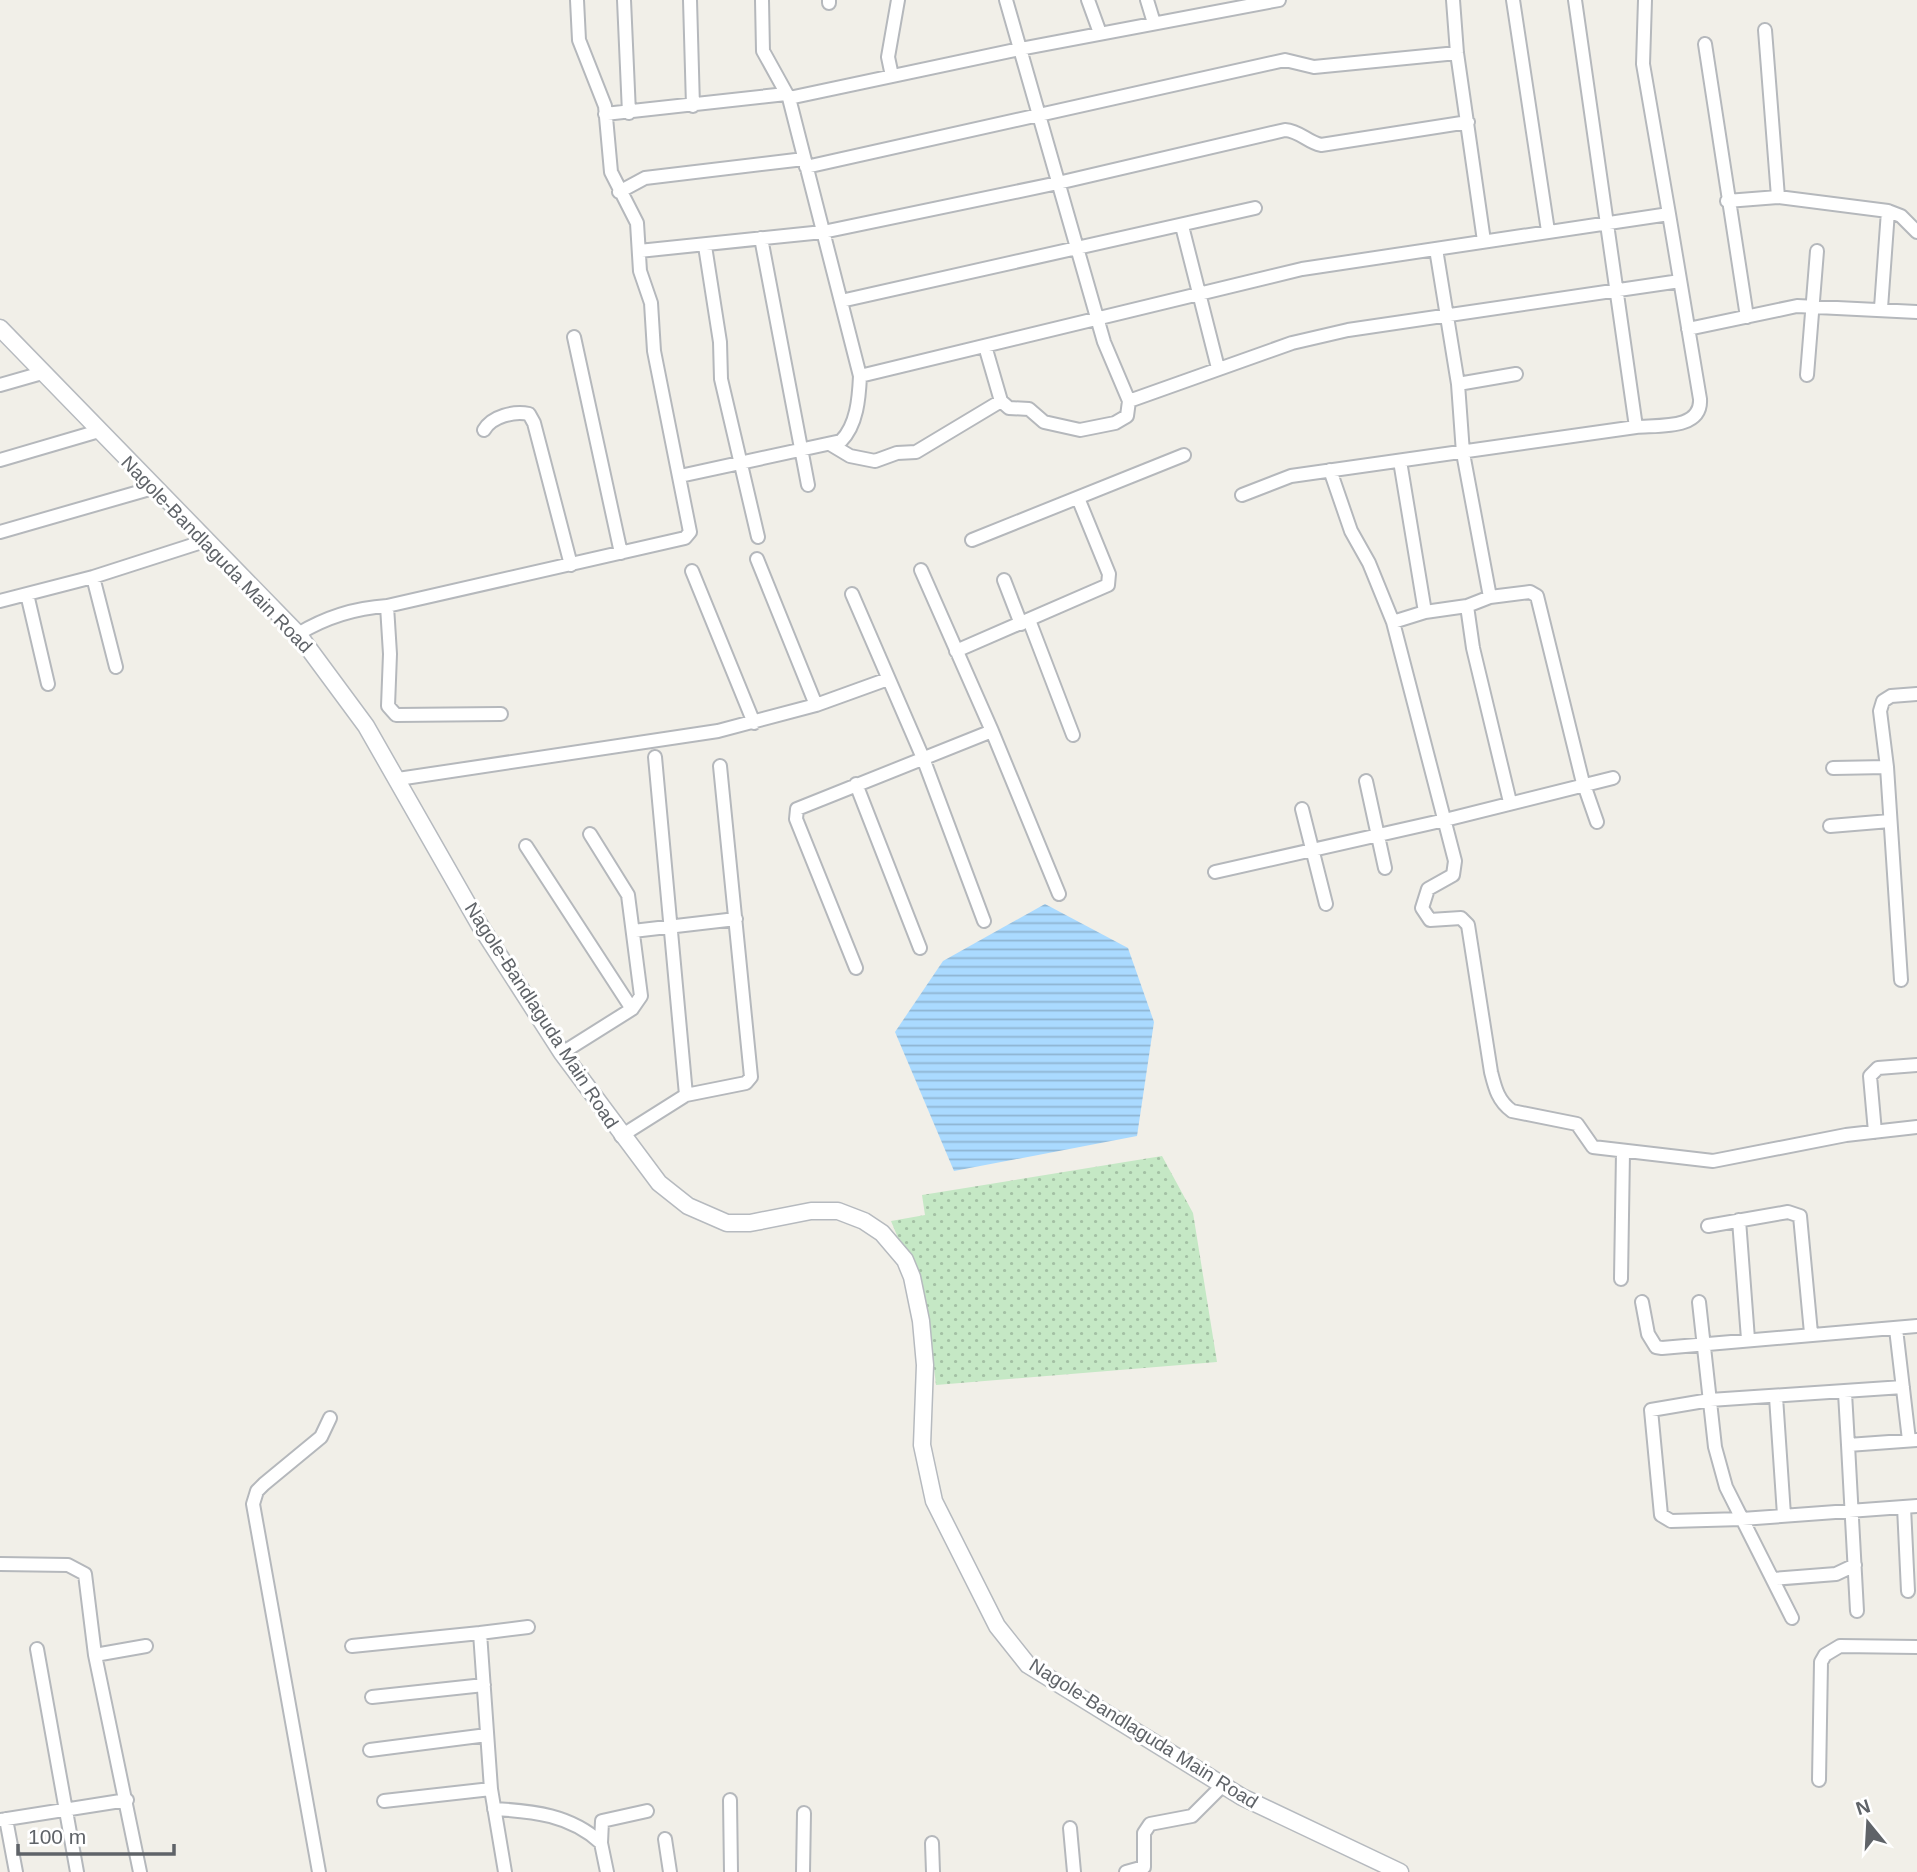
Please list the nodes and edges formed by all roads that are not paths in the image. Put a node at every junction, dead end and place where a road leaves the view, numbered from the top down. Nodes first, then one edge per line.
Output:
1 (577, 0) edge
2 (624, 0) edge
3 (690, 0) edge
4 (762, 0) edge
5 (898, 0) edge
6 (1006, 0) edge
7 (1088, 0) edge
8 (1147, 0) edge
9 (1279, 0) edge
10 (1453, 0) edge
11 (1513, 0) edge
12 (1574, 0) edge
13 (1645, 0) edge
14 (1154, 23) junction
15 (1765, 30) dead end
16 (1100, 33) junction
17 (1705, 44) dead end
18 (1020, 49) junction
19 (1457, 53) junction
20 (892, 76) junction
21 (787, 96) junction
22 (693, 106) junction
23 (629, 113) junction
24 (605, 114) junction
25 (1040, 116) junction
26 (1468, 122) junction
27 (805, 163) junction
28 (1058, 183) junction
29 (620, 192) junction
30 (1778, 197) junction
31 (1727, 201) junction
32 (1255, 208) dead end
33 (1888, 211) junction
34 (1669, 214) junction
35 (1606, 221) junction
36 (1182, 226) junction
37 (1548, 231) junction
38 (823, 232) junction
39 (1917, 232) edge
40 (761, 238) junction
41 (1484, 241) junction
42 (705, 246) junction
43 (1077, 249) junction
44 (1436, 249) junction
45 (639, 251) junction
46 (1817, 251) dead end
47 (1680, 281) junction
48 (1618, 292) junction
49 (1198, 295) junction
50 (841, 302) junction
51 (1815, 305) junction
52 (1881, 308) junction
53 (1917, 312) edge
54 (1447, 317) junction
55 (1747, 317) junction
56 (1097, 318) junction
57 (0, 328) edge
58 (1688, 329) junction
59 (573, 337) dead end
60 (985, 346) junction
61 (1218, 368) junction
62 (42, 373) junction
63 (1516, 374) dead end
64 (1807, 375) dead end
65 (860, 376) junction
66 (1458, 384) junction
67 (0, 385) edge
68 (1001, 401) junction
69 (1129, 401) junction
70 (1636, 427) junction
71 (484, 430) dead end
72 (99, 431) junction
73 (830, 444) junction
74 (800, 449) junction
75 (1463, 453) junction
76 (1184, 455) dead end
77 (0, 460) edge
78 (740, 461) junction
79 (1400, 461) junction
80 (1330, 470) junction
81 (680, 476) junction
82 (808, 485) dead end
83 (153, 488) junction
84 (1242, 495) dead end
85 (1079, 498) junction
86 (0, 532) edge
87 (758, 537) dead end
88 (972, 540) dead end
89 (205, 541) junction
90 (621, 553) junction
91 (757, 559) dead end
92 (571, 565) junction
93 (921, 570) dead end
94 (692, 571) dead end
95 (93, 577) junction
96 (1004, 580) dead end
97 (27, 594) junction
98 (852, 594) dead end
99 (1490, 597) junction
100 (0, 601) edge
101 (387, 606) junction
102 (1467, 607) junction
103 (1425, 612) junction
104 (1025, 622) junction
105 (1393, 622) junction
106 (299, 634) junction
107 (956, 651) junction
108 (116, 667) dead end
109 (888, 679) junction
110 (48, 684) dead end
111 (1917, 694) edge
112 (816, 705) junction
113 (502, 714) dead end
114 (754, 723) junction
115 (992, 731) junction
116 (1073, 735) dead end
117 (655, 757) dead end
118 (923, 758) junction
119 (720, 766) dead end
120 (1887, 767) junction
121 (1833, 768) dead end
122 (1613, 778) dead end
123 (398, 779) junction
124 (1366, 781) dead end
125 (856, 784) junction
126 (1585, 785) junction
127 (1510, 802) junction
128 (1301, 809) dead end
129 (1446, 820) junction
130 (1890, 821) junction
131 (1597, 822) dead end
132 (1830, 826) dead end
133 (590, 834) dead end
134 (1379, 834) junction
135 (526, 846) dead end
136 (1313, 849) junction
137 (1385, 867) dead end
138 (1216, 872) dead end
139 (1059, 894) dead end
140 (1326, 904) dead end
141 (736, 919) junction
142 (984, 921) dead end
143 (670, 925) junction
144 (634, 931) junction
145 (920, 948) dead end
146 (856, 968) dead end
147 (1901, 980) dead end
148 (632, 1009) junction
149 (562, 1053) junction
150 (1917, 1065) edge
151 (686, 1095) junction
152 (1917, 1127) edge
153 (1875, 1132) junction
154 (621, 1136) junction
155 (1623, 1152) junction
156 (1739, 1220) junction
157 (1708, 1226) dead end
158 (1621, 1279) dead end
159 (1643, 1302) dead end
160 (1699, 1303) dead end
161 (1917, 1326) edge
162 (1896, 1329) junction
163 (1811, 1333) junction
164 (1748, 1339) junction
165 (1703, 1343) junction
166 (1903, 1387) junction
167 (1845, 1393) junction
168 (1776, 1397) junction
169 (1710, 1400) junction
170 (330, 1418) dead end
171 (1913, 1440) edge
172 (1848, 1445) junction
173 (1911, 1507) edge
174 (1852, 1508) junction
175 (1784, 1515) junction
176 (1742, 1519) junction
177 (0, 1564) edge
178 (1855, 1565) junction
179 (1773, 1579) junction
180 (1908, 1591) dead end
181 (1857, 1611) dead end
182 (1792, 1618) dead end
183 (528, 1627) dead end
184 (480, 1633) junction
185 (146, 1646) dead end
186 (352, 1646) dead end
187 (1917, 1647) edge
188 (37, 1649) dead end
189 (95, 1655) junction
190 (484, 1685) junction
191 (372, 1697) dead end
192 (487, 1735) junction
193 (370, 1750) dead end
194 (1819, 1780) dead end
195 (1223, 1785) junction
196 (491, 1789) junction
197 (127, 1800) junction
198 (730, 1800) dead end
199 (384, 1801) dead end
200 (494, 1809) junction
201 (65, 1810) junction
202 (647, 1811) dead end
203 (804, 1813) dead end
204 (3, 1819) edge
205 (1070, 1828) dead end
206 (665, 1839) dead end
207 (601, 1843) junction
208 (932, 1843) dead end
209 (16, 1872) edge
210 (77, 1872) edge
211 (140, 1872) edge
212 (319, 1872) edge
213 (505, 1872) edge
214 (607, 1872) edge
215 (670, 1872) edge
216 (731, 1872) edge
217 (803, 1872) edge
218 (933, 1872) edge
219 (1074, 1872) edge
220 (1126, 1872) edge
221 (1400, 1872) edge

1 - 24 street
2 - 23 street
3 - 22 street
4 - 21 street
5 - 20 street
6 - 18 street
7 - 16 street
8 - 14 street
9 - 14 street
10 - 19 street
11 - 37 street
12 - 35 street
13 - 34 street
14 - 16 street
15 - 30 street
16 - 18 street
17 - 31 street
18 - 20 street
18 - 25 street
19 - 25 street
19 - 26 street
20 - 21 street
21 - 22 street
21 - 27 street
22 - 23 street
23 - 24 street
24 - 29 street
25 - 27 street
25 - 28 street
26 - 28 street
26 - 41 street
27 - 29 street
27 - 38 street
28 - 38 street
28 - 43 street
29 - 45 street
30 - 31 street
30 - 33 street
31 - 55 street
32 - 36 street
33 - 39 street
33 - 52 street
34 - 35 street
34 - 47 street
35 - 37 street
35 - 48 street
36 - 43 street
36 - 49 street
37 - 41 street
38 - 40 street
38 - 50 street
40 - 42 street
40 - 74 street
41 - 44 street
42 - 45 street
42 - 78 street
43 - 50 street
43 - 56 street
44 - 49 street
44 - 54 street
45 - 81 street
46 - 51 street
47 - 48 street
47 - 58 street
48 - 54 street
48 - 70 street
49 - 56 street
49 - 61 street
50 - 65 street
51 - 52 street
51 - 55 street
51 - 64 street
52 - 53 street
54 - 61 street
54 - 66 street
55 - 58 street
56 - 60 street
56 - 69 street
57 - 62 street, Nagole-Bandlaguda Main Road
58 - 70 street
59 - 90 street
60 - 65 street
60 - 68 street
61 - 69 street
62 - 67 street
62 - 72 street, Nagole-Bandlaguda Main Road
63 - 66 street
65 - 73 street
66 - 75 street
68 - 69 street
68 - 73 street
70 - 75 street
71 - 92 street
72 - 77 street
72 - 83 street, Nagole-Bandlaguda Main Road
73 - 74 street
74 - 78 street
74 - 82 street
75 - 79 street
75 - 99 street
76 - 85 street
78 - 81 street
78 - 87 street
79 - 80 street
79 - 103 street
80 - 84 street
80 - 105 street
81 - 90 street
83 - 86 street
83 - 89 street, Nagole-Bandlaguda Main Road
85 - 88 street
85 - 104 street
89 - 95 street
89 - 106 street, Nagole-Bandlaguda Main Road
90 - 92 street
91 - 112 street
92 - 101 street
93 - 107 street
94 - 114 street
95 - 97 street
95 - 108 street
96 - 104 street
97 - 100 street
97 - 110 street
98 - 109 street
99 - 102 street
99 - 126 street
101 - 106 street
101 - 113 street
102 - 103 street
102 - 127 street
103 - 105 street
104 - 107 street
104 - 116 street
105 - 129 street
106 - 123 street, Nagole-Bandlaguda Main Road
107 - 115 street
109 - 112 street
109 - 118 street
111 - 120 street
112 - 114 street
114 - 123 street
115 - 118 street
115 - 139 street
117 - 143 street
118 - 125 street
118 - 142 street
119 - 141 street
120 - 121 street
120 - 130 street
122 - 126 street
123 - 149 street, Nagole-Bandlaguda Main Road
124 - 134 street
125 - 145 street
125 - 146 street
126 - 127 street
126 - 131 street
127 - 129 street
128 - 136 street
129 - 134 street
129 - 155 street
130 - 132 street
130 - 147 street
133 - 144 street
134 - 136 street
134 - 137 street
135 - 148 street
136 - 138 street
136 - 140 street
141 - 143 street
141 - 151 street
143 - 144 street
143 - 151 street
144 - 148 street
148 - 149 street
149 - 154 street, Nagole-Bandlaguda Main Road
150 - 153 street
151 - 154 street
152 - 153 street
153 - 155 street
154 - 195 street, Nagole-Bandlaguda Main Road
155 - 158 street
156 - 157 street
156 - 163 street
156 - 164 street
159 - 165 street
160 - 165 street
161 - 162 street
162 - 163 street
162 - 166 street
163 - 164 street
164 - 165 street
165 - 169 street
166 - 167 street
166 - 171 street
167 - 168 street
167 - 172 street
168 - 169 street
168 - 175 street
169 - 176 street
169 - 176 street
170 - 212 street
171 - 172 street
172 - 174 street
173 - 174 street
173 - 180 street
174 - 175 street
174 - 178 street
175 - 176 street
176 - 179 street
177 - 189 street
178 - 179 street
178 - 181 street
179 - 182 street
183 - 184 street
184 - 186 street
184 - 190 street
185 - 189 street
187 - 194 street
188 - 201 street
189 - 197 street
190 - 191 street
190 - 192 street
192 - 193 street
192 - 196 street
195 - 220 street
195 - 221 street, Nagole-Bandlaguda Main Road
196 - 199 street
196 - 200 street
197 - 201 street
197 - 211 street
198 - 216 street
200 - 207 street
200 - 213 street
201 - 204 street
201 - 210 street
202 - 207 street
203 - 217 street
204 - 209 street
205 - 219 street
206 - 215 street
207 - 214 street
208 - 218 street

